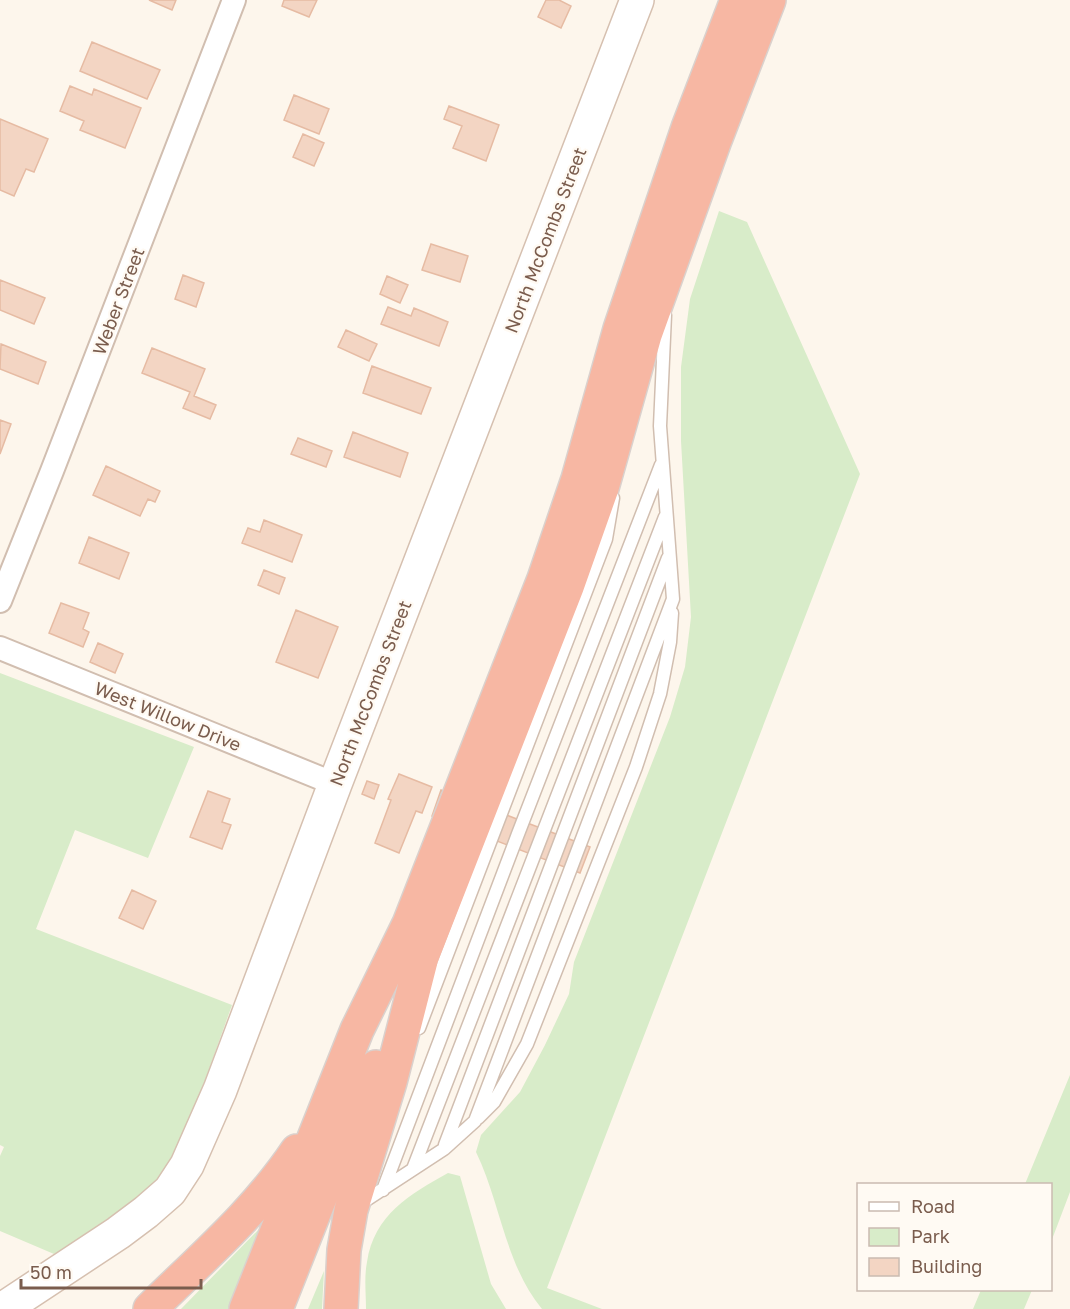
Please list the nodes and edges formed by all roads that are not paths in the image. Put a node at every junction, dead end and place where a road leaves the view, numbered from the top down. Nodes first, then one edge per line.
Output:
1 (234, 0) edge
2 (637, 0) edge
3 (737, 0) edge
4 (769, 0) edge
5 (666, 276) junction
6 (614, 448) junction
7 (663, 462) junction
8 (578, 479) junction
9 (667, 514) junction
10 (540, 553) dead end
11 (669, 553) junction
12 (673, 599) junction
13 (0, 601) edge
14 (0, 648) edge
15 (335, 784) junction
16 (386, 940) dead end
17 (422, 957) junction
18 (357, 1030) junction
19 (390, 1082) junction
20 (323, 1112) junction
21 (475, 1121) junction
22 (444, 1149) junction
23 (413, 1171) junction
24 (384, 1190) junction
25 (351, 1210) junction
26 (3, 1309) edge
27 (150, 1309) edge
28 (246, 1309) edge
29 (276, 1309) edge
30 (341, 1309) edge

1 - 13 street, Weber Street
2 - 15 street, North McCombs Street
3 - 8 highway
4 - 5 highway
5 - 6 highway
5 - 7 lane
6 - 17 highway
6 - 19 lane
7 - 9 lane
7 - 24 lane
8 - 10 lane
8 - 18 highway
9 - 11 lane
9 - 23 lane
11 - 12 lane
11 - 22 lane
12 - 21 lane
12 - 21 lane
14 - 15 street, West Willow Drive
15 - 26 street, North McCombs Street
16 - 18 lane
17 - 19 highway
17 - 29 highway
18 - 20 highway
19 - 25 highway
20 - 27 highway
20 - 28 highway
21 - 22 lane
22 - 23 lane
23 - 24 lane
24 - 25 lane
25 - 30 highway

